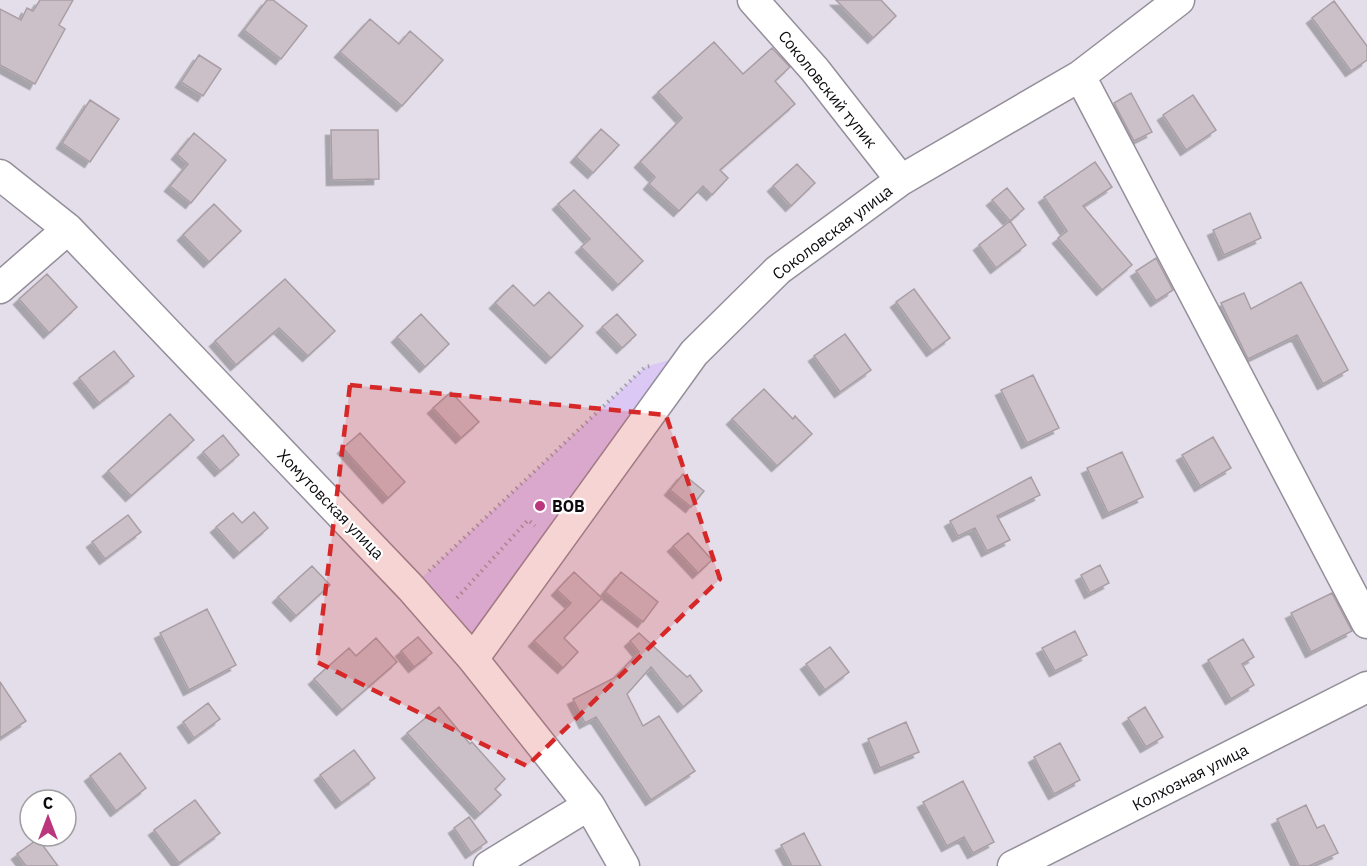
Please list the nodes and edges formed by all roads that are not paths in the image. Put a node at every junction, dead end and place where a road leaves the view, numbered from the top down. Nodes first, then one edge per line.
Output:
1 (753, 0) edge
2 (1179, 0) edge
3 (1080, 76) junction
4 (0, 175) edge
5 (901, 180) junction
6 (68, 229) junction
7 (0, 288) edge
8 (1367, 623) edge
9 (473, 659) junction
10 (1367, 687) edge
11 (589, 805) junction
12 (489, 866) edge
13 (624, 866) edge
14 (1013, 866) edge

1 - 5 street, Соколовский тупик
2 - 3 street, Соколовская улица
3 - 5 street, Соколовская улица
3 - 8 street
4 - 6 street, Хомутовская улица
5 - 9 street, Соколовская улица
6 - 7 street
6 - 9 street, Хомутовская улица
9 - 11 street, Хомутовская улица
10 - 14 street, Колхозная улица
11 - 12 street
11 - 13 street, Хомутовская улица

